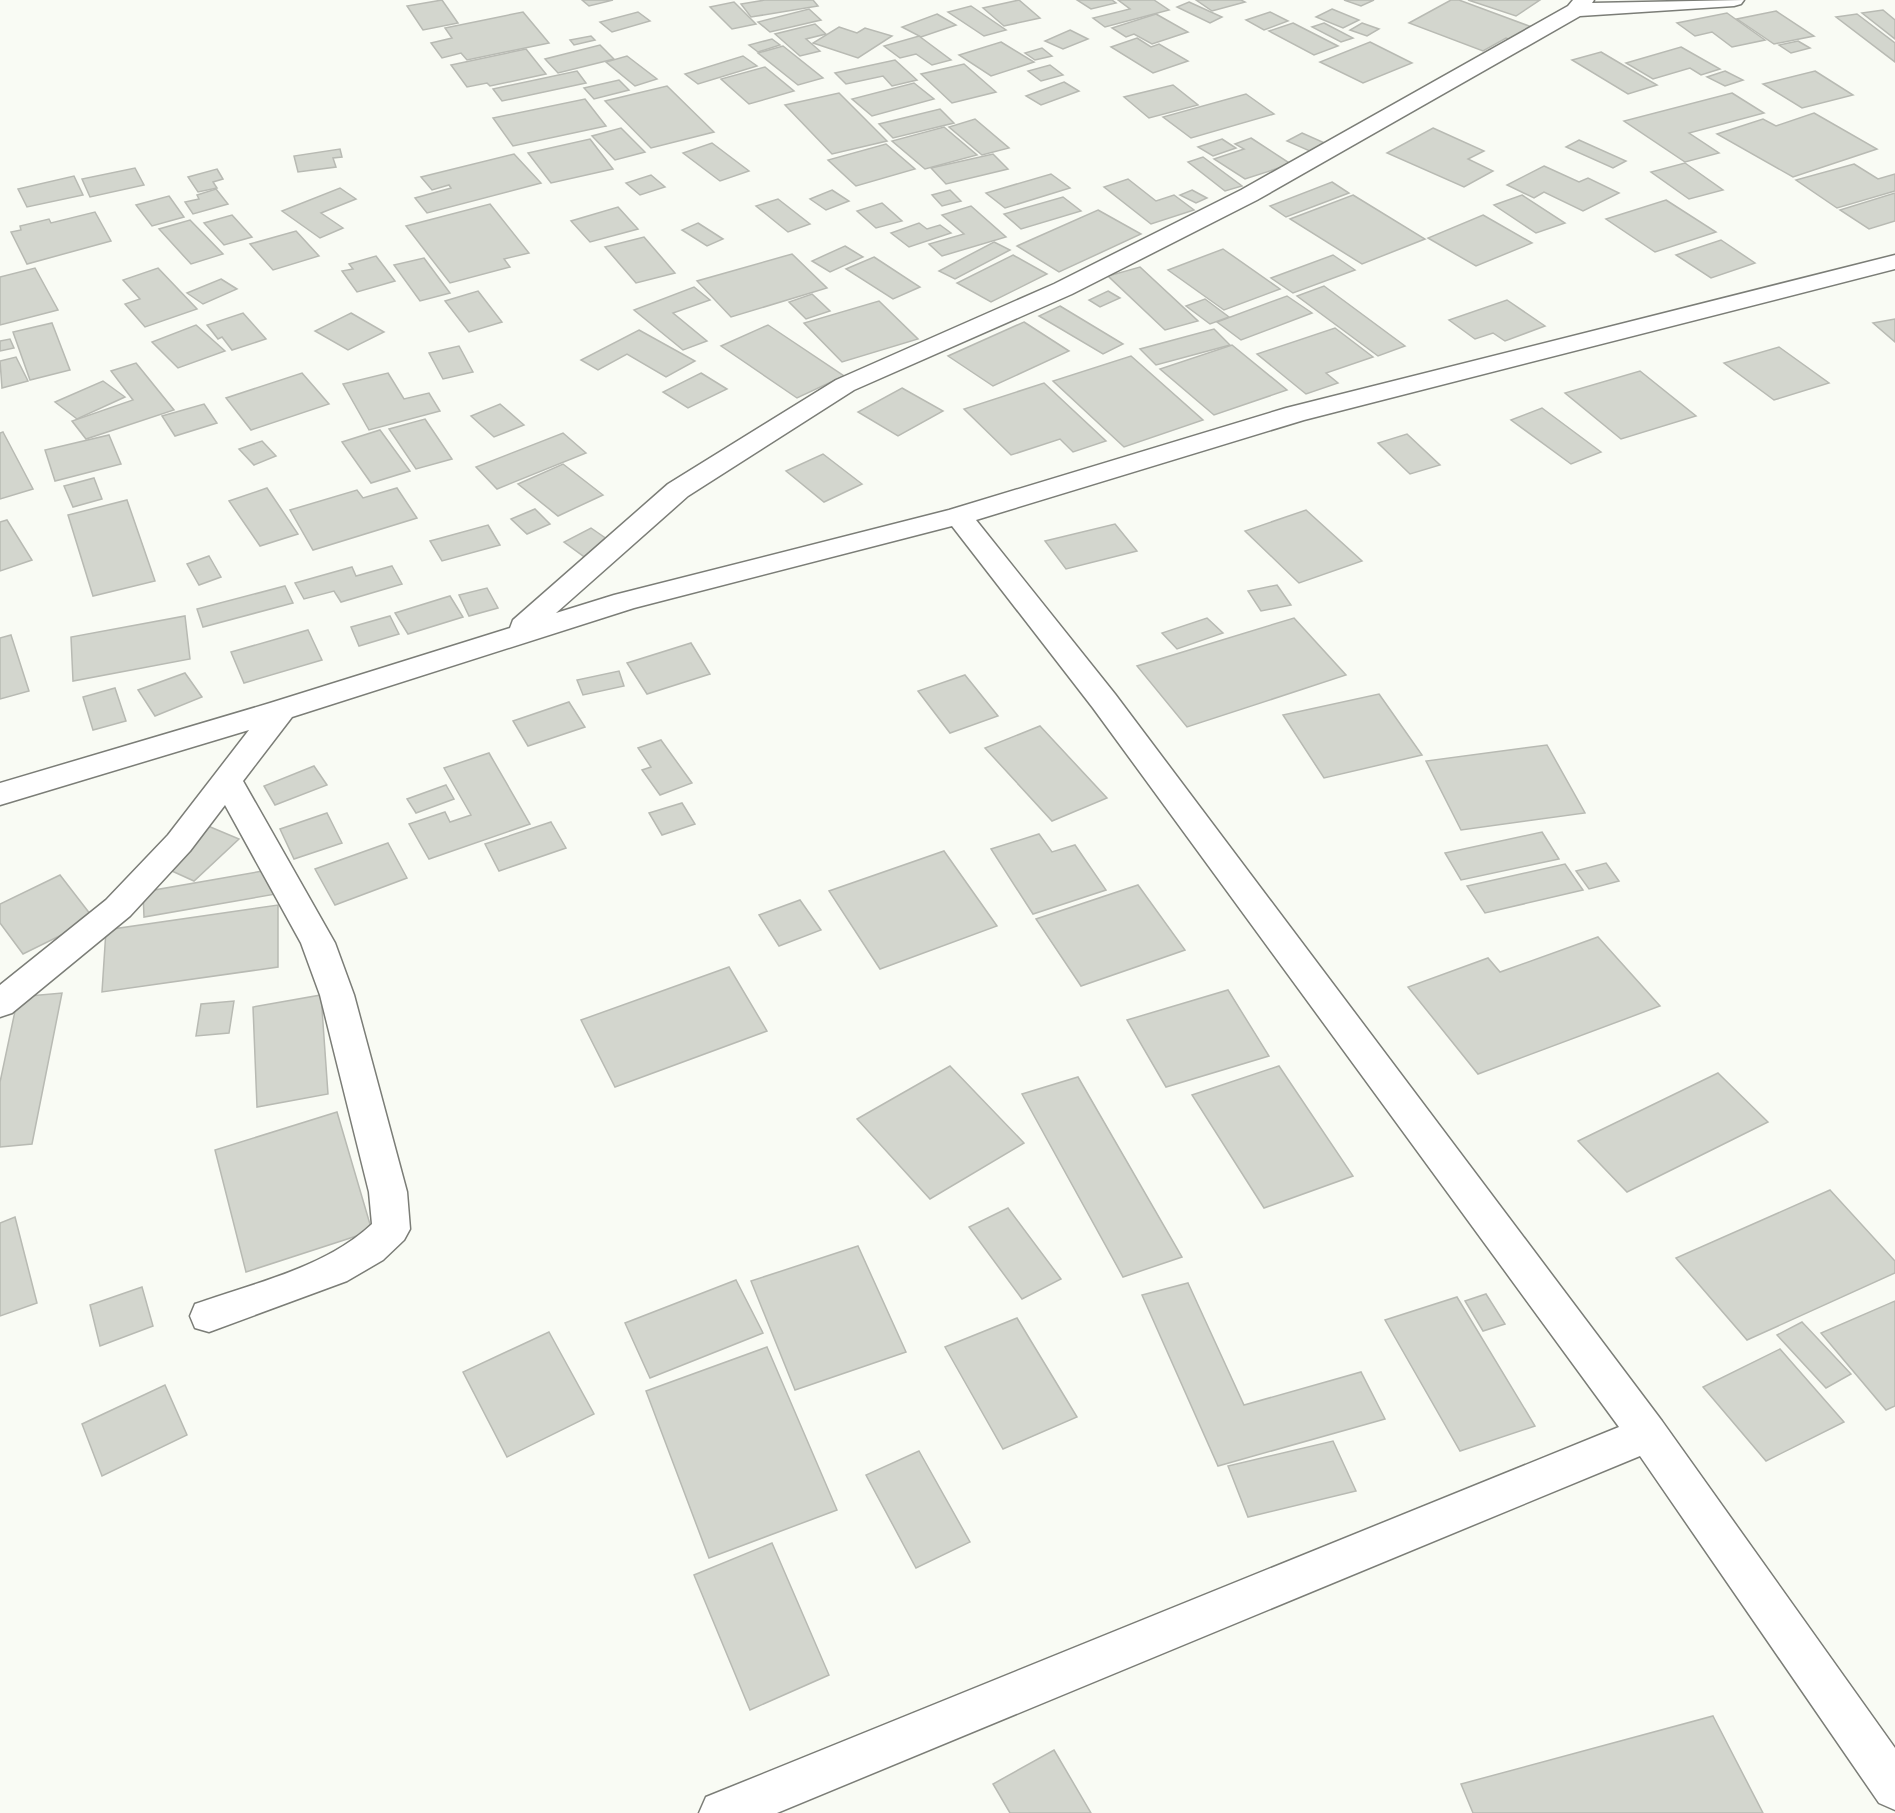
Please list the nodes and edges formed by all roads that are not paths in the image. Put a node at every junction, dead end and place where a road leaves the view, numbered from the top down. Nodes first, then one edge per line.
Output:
1 (1734, 0) edge
2 (1580, 5) edge
3 (1895, 262) edge
4 (959, 516) junction
5 (512, 635) junction
6 (281, 710) junction
7 (227, 780) junction
8 (0, 794) edge
9 (0, 1004) edge
10 (209, 1316) dead end
11 (1648, 1434) junction
12 (1895, 1787) edge
13 (722, 1813) edge

1 - 2 street
2 - 5 street
3 - 4 street
4 - 5 street
4 - 11 street
5 - 6 street
6 - 7 street
6 - 8 street
7 - 9 street
7 - 10 street
11 - 12 street
11 - 13 street

